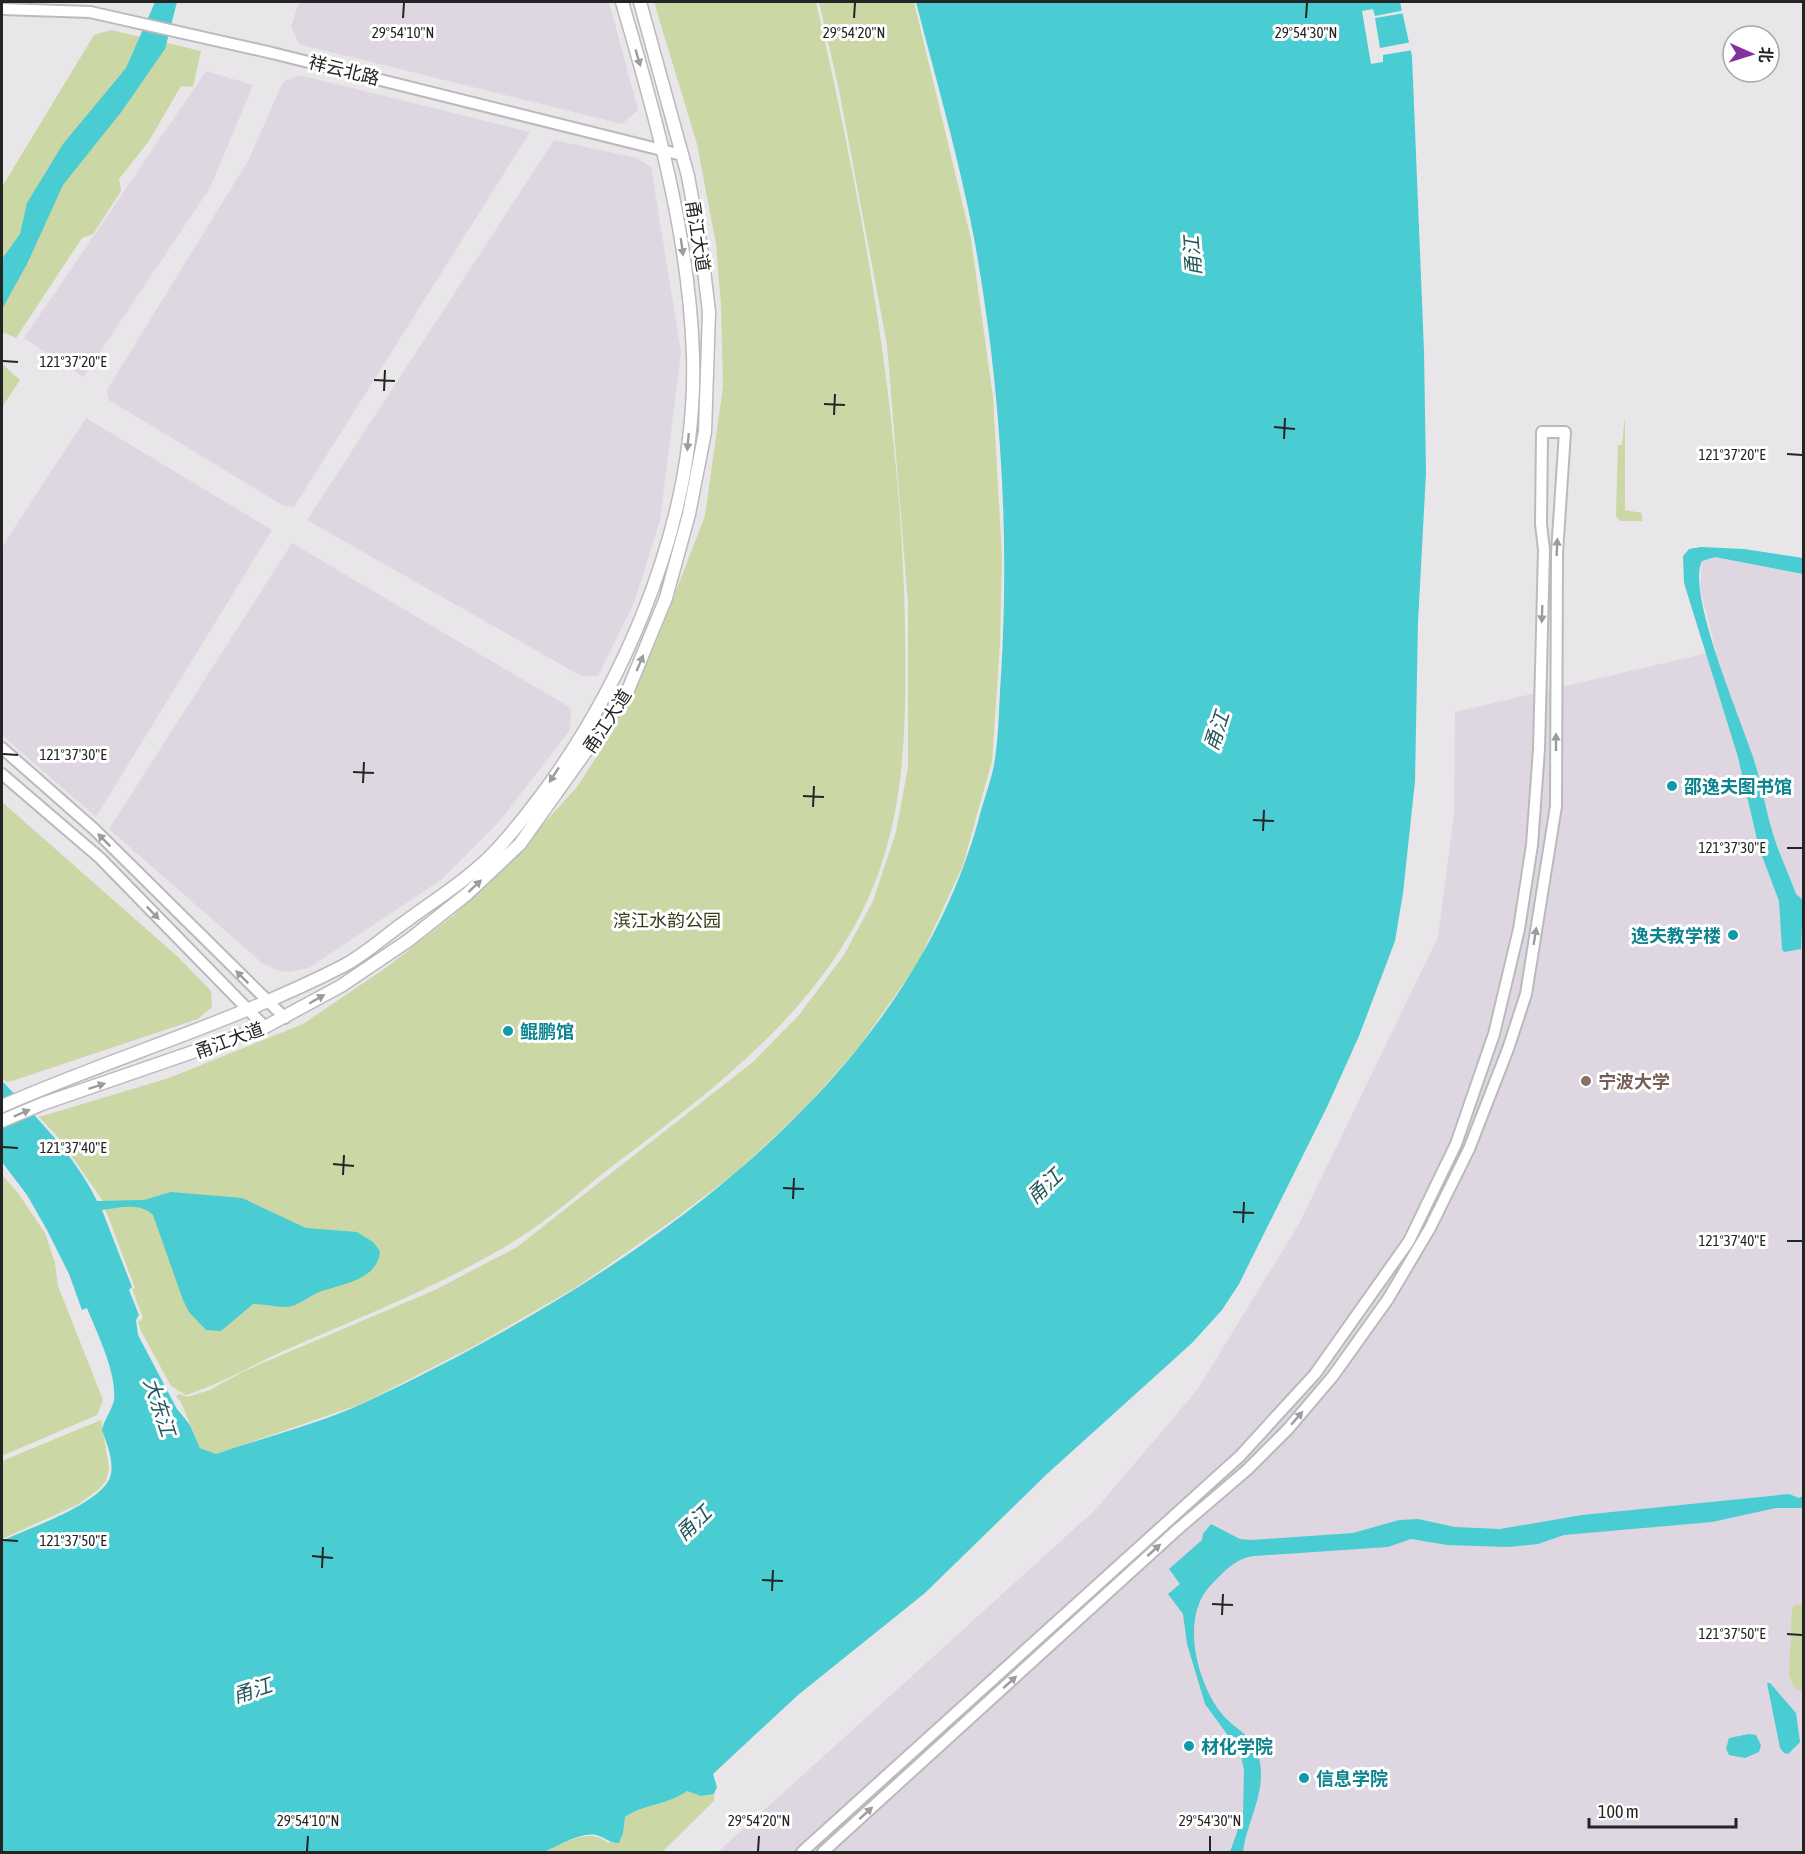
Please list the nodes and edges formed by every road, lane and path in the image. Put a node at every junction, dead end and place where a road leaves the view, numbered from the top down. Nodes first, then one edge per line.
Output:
1 (622, 2) edge
2 (640, 2) edge
3 (2, 9) edge
4 (663, 150) junction
5 (682, 155) junction
6 (2, 748) edge
7 (2, 774) edge
8 (265, 1000) junction
9 (247, 1009) junction
10 (285, 1018) junction
11 (265, 1027) junction
12 (2, 1106) edge
13 (2, 1121) edge
14 (802, 1852) edge
15 (823, 1852) edge

1 -> 4 main road, 甬江大道
2 - 5 main road, 甬江大道
3 - 4 street, 祥云北路
4 - 5 street, 祥云北路
4 -> 8 main road, 甬江大道
10 -> 5 main road, 甬江大道
8 -> 6 street
7 -> 9 street
8 - 9 main road, 甬江大道
8 - 10 street
9 - 11 street
9 - 12 main road, 甬江大道
10 - 11 main road, 甬江大道
13 -> 11 main road, 甬江大道
15 -> 14 street

